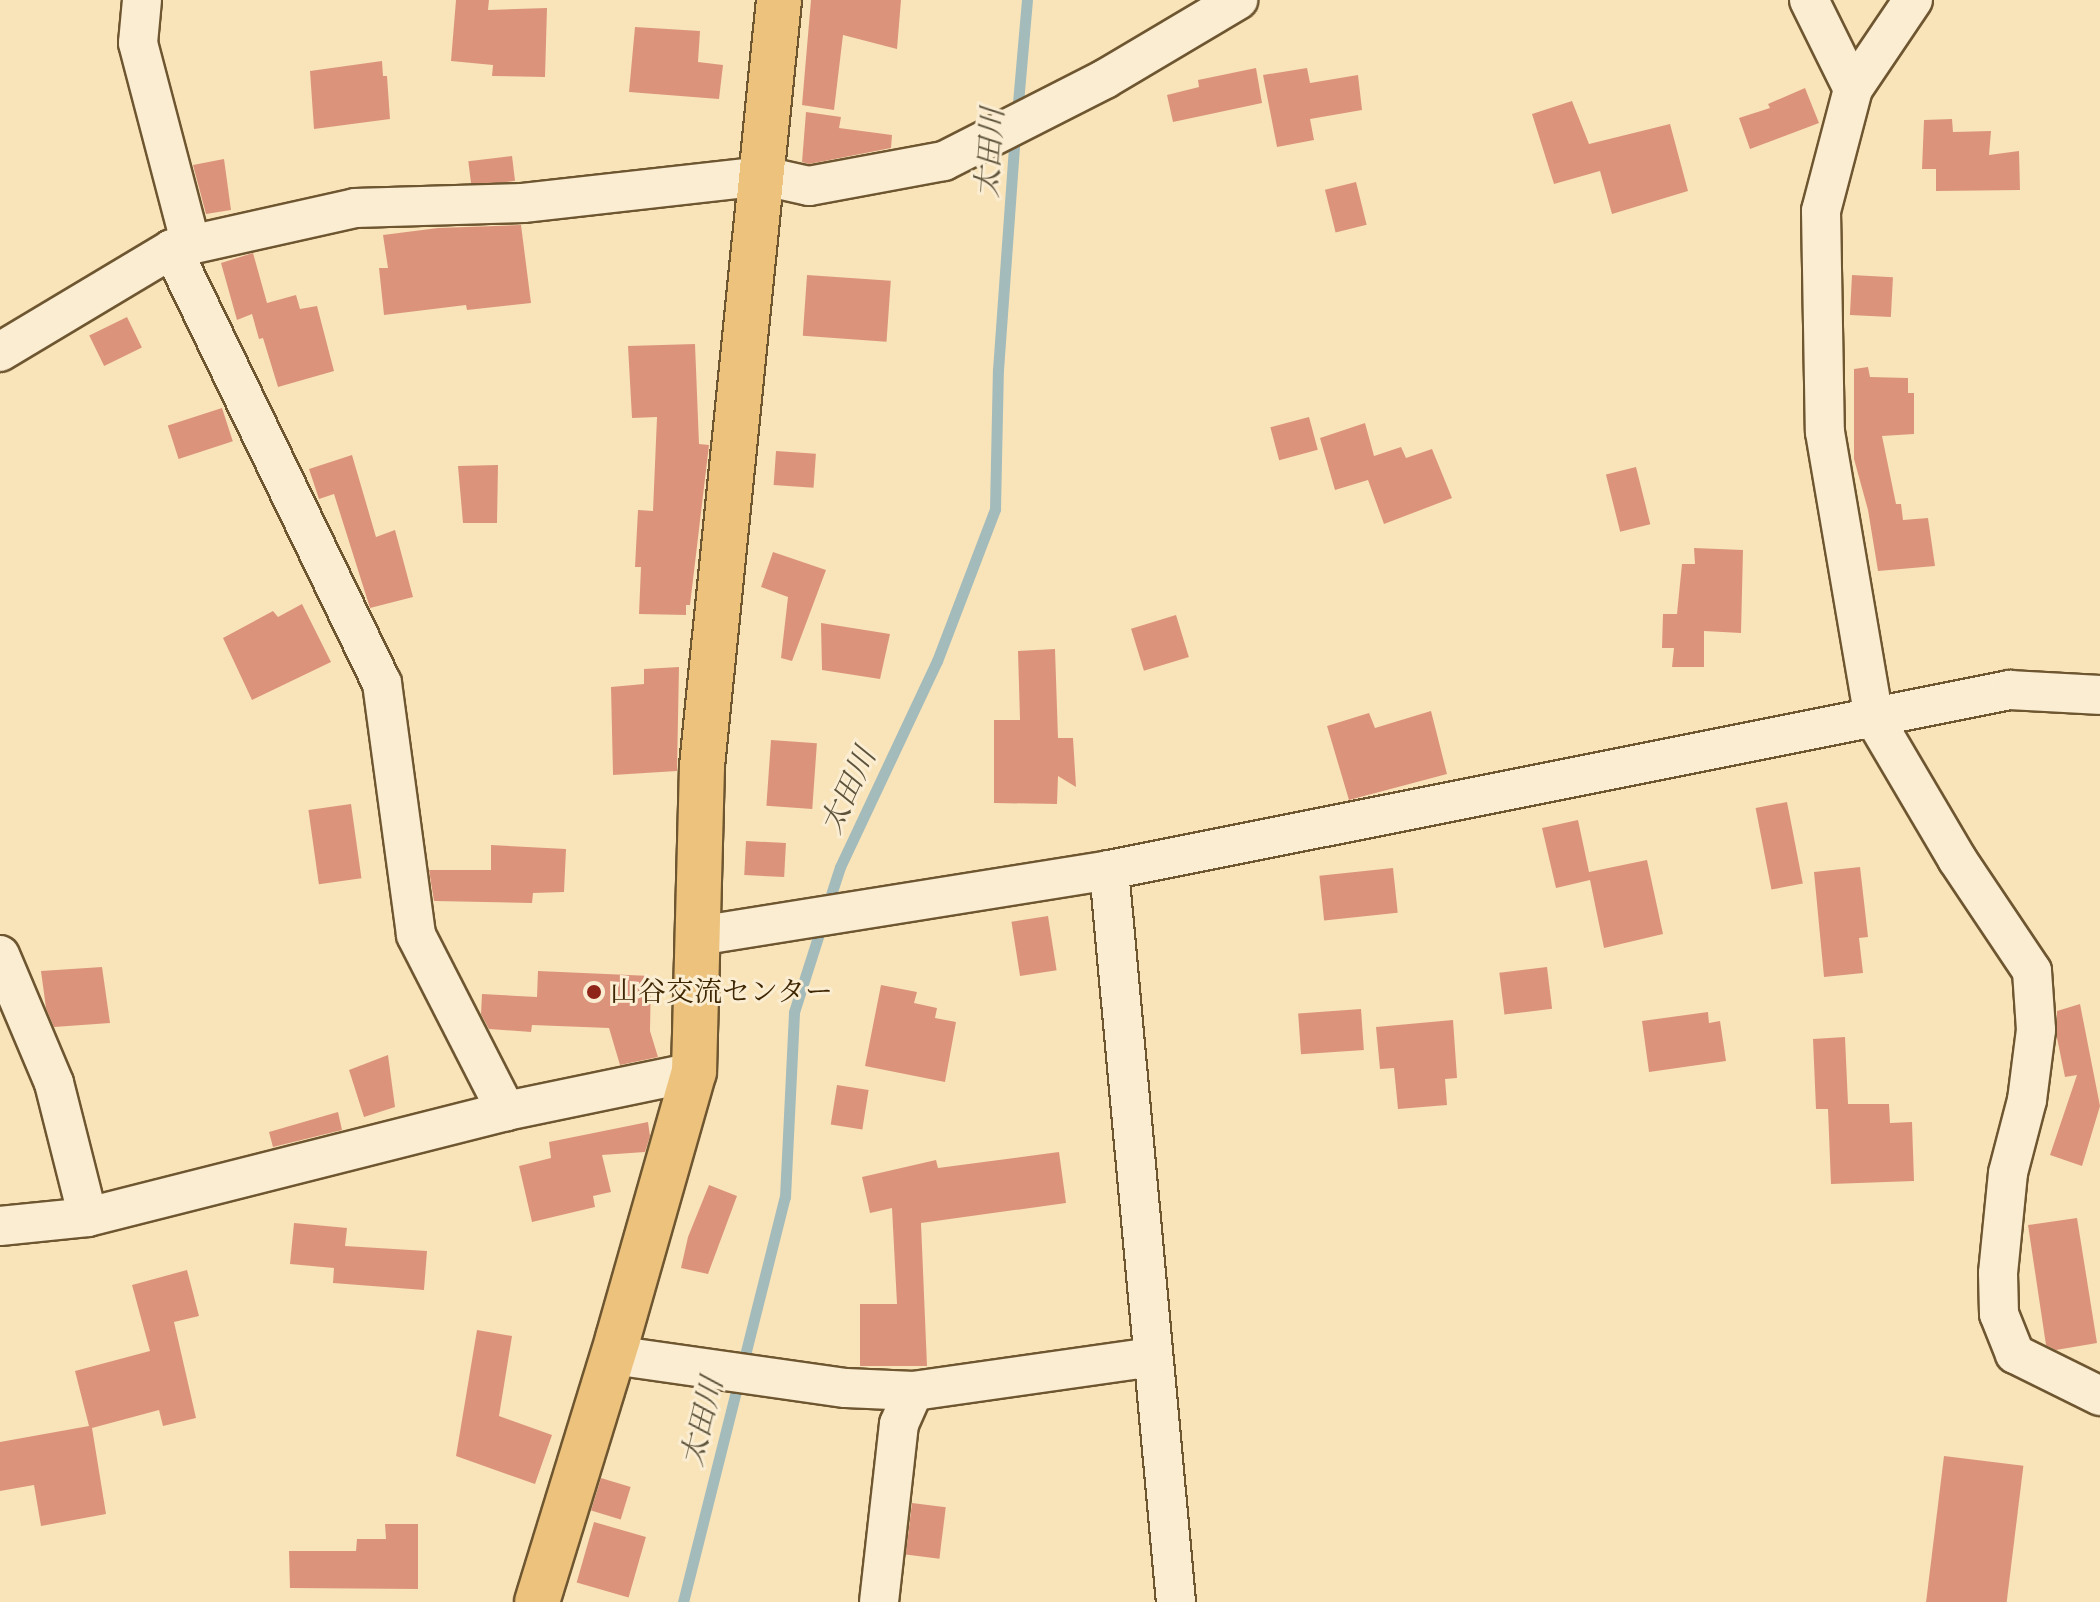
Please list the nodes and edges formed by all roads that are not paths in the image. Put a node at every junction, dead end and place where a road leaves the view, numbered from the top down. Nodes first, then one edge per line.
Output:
1 (142, 0) edge
2 (779, 0) edge
3 (1238, 0) edge
4 (1809, 0) edge
5 (1913, 0) edge
6 (1853, 89) junction
7 (764, 176) junction
8 (182, 247) junction
9 (0, 352) edge
10 (2100, 695) edge
11 (1874, 718) junction
12 (1109, 870) junction
13 (698, 936) junction
14 (0, 955) edge
15 (694, 1072) junction
16 (506, 1111) junction
17 (88, 1217) junction
18 (0, 1226) edge
19 (613, 1355) junction
20 (1153, 1357) junction
21 (914, 1391) junction
22 (2100, 1396) edge
23 (537, 1602) edge
24 (879, 1602) edge
25 (1176, 1602) edge

1 - 8 street
2 - 7 main road
3 - 7 street
4 - 6 street
5 - 6 street
6 - 11 street
7 - 8 street
7 - 13 main road
8 - 9 street
8 - 16 street
10 - 11 street
11 - 12 street
11 - 22 street
12 - 13 street
12 - 20 street
13 - 15 main road
14 - 17 street
15 - 16 street
15 - 19 main road
16 - 17 street
17 - 18 street
19 - 21 street
19 - 23 main road
20 - 21 street
20 - 25 street
21 - 24 street

